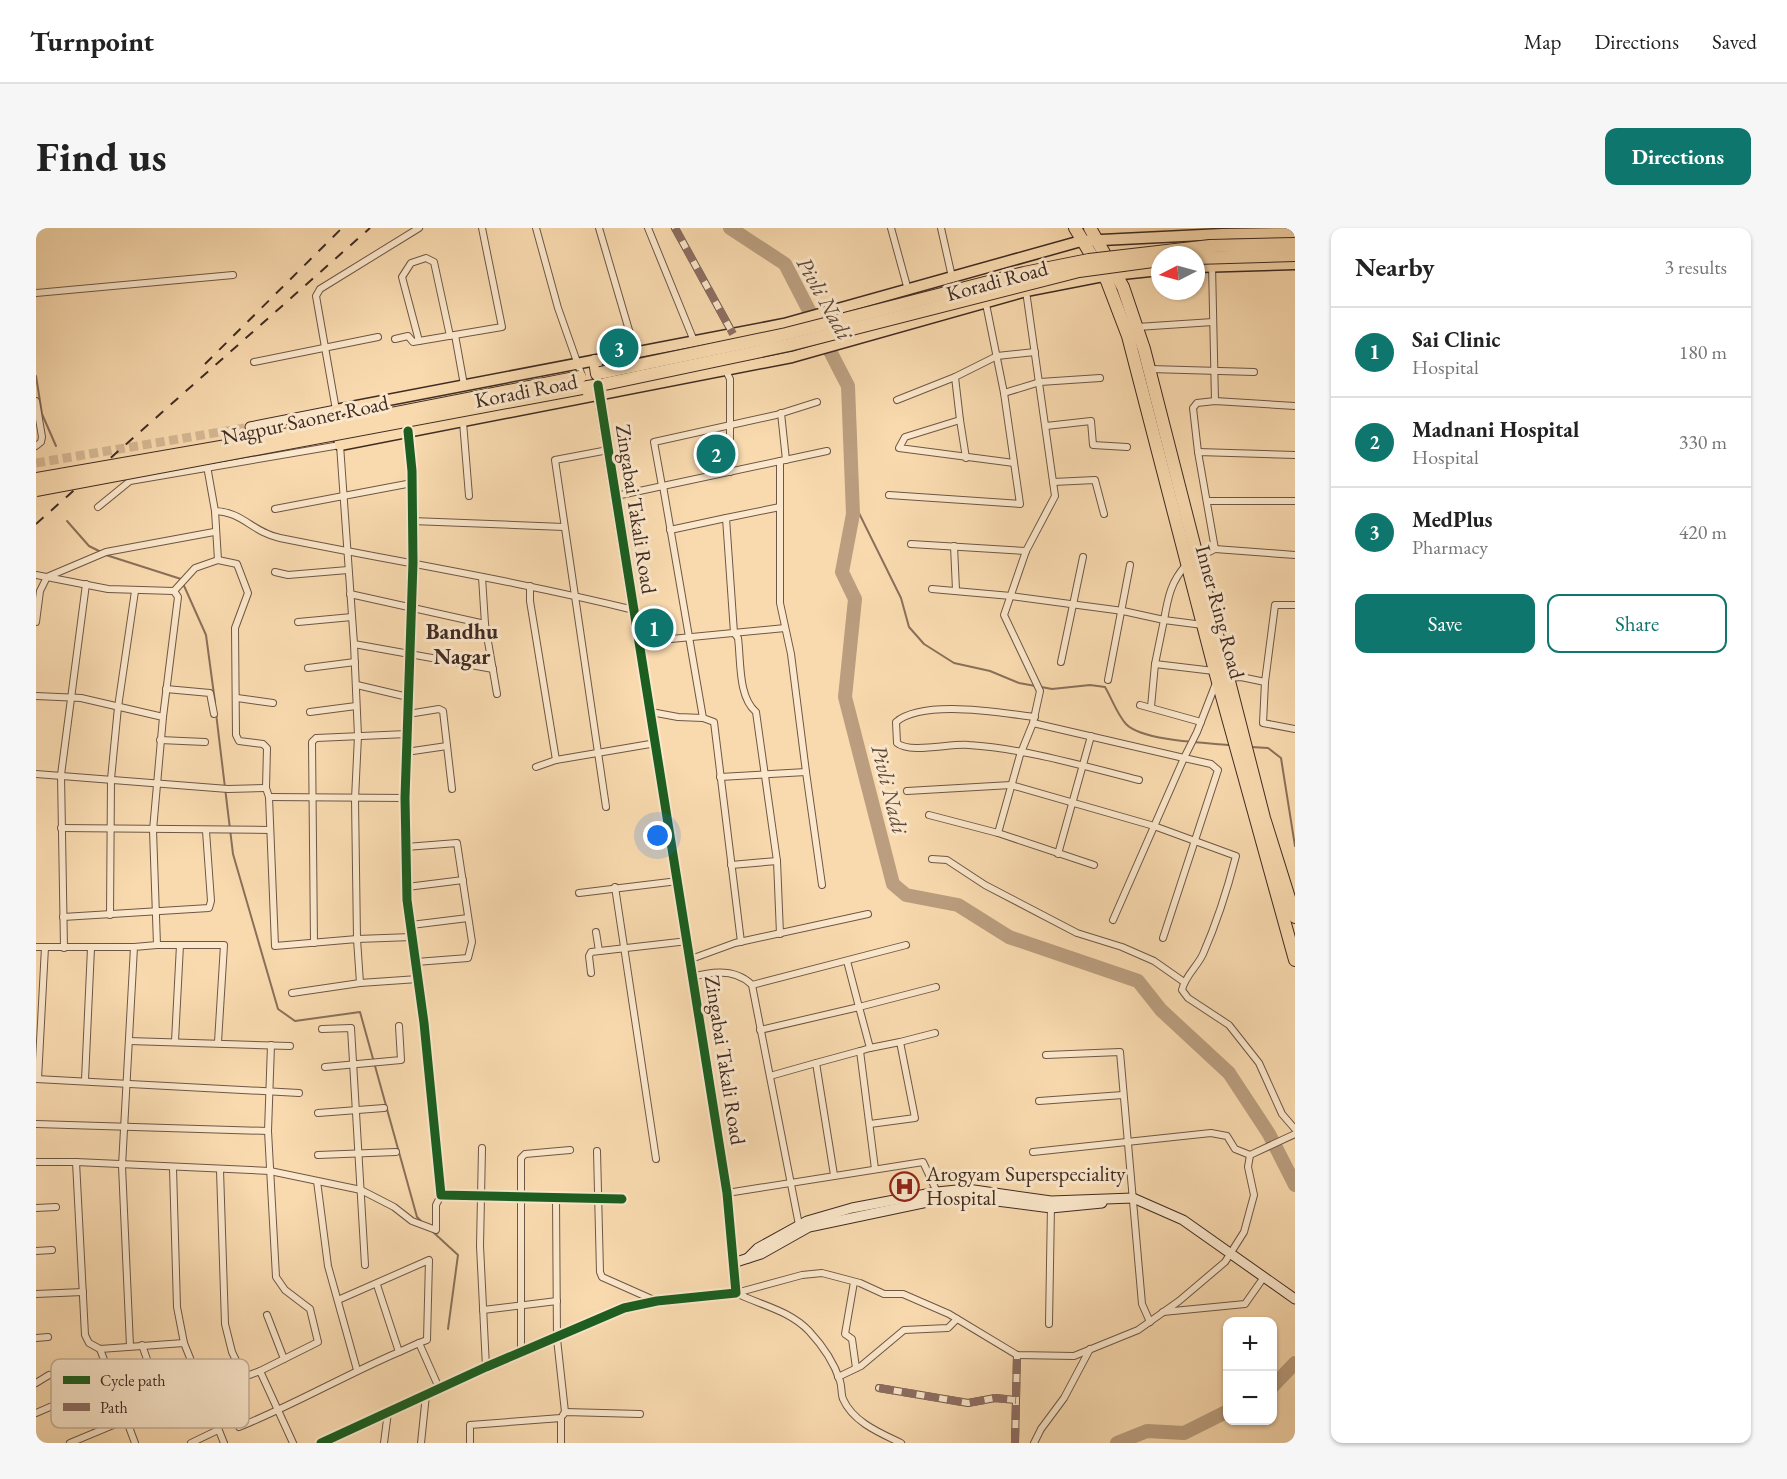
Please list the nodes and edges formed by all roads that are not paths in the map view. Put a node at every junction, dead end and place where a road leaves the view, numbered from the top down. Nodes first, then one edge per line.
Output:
1 (419, 228) edge
2 (482, 228) edge
3 (536, 228) edge
4 (599, 228) edge
5 (648, 228) edge
6 (675, 228) edge
7 (891, 228) edge
8 (941, 228) edge
9 (1075, 228) edge
10 (1090, 228) edge
11 (1226, 232) edge
12 (1295, 233) edge
13 (1097, 240) junction
14 (1081, 242) junction
15 (1295, 244) edge
16 (1065, 246) junction
17 (1295, 255) edge
18 (1205, 258) edge
19 (1151, 261) edge
20 (1295, 264) edge
21 (1237, 265) junction
22 (1205, 266) edge
23 (1212, 266) junction
24 (1151, 271) edge
25 (233, 275) dead end
26 (1109, 275) junction
27 (952, 278) junction
28 (1079, 280) junction
29 (908, 290) junction
30 (1026, 291) junction
31 (39, 292) edge
32 (874, 299) junction
33 (986, 304) junction
34 (1213, 322) junction
35 (1136, 327) junction
36 (885, 330) junction
37 (733, 334) junction
38 (453, 335) junction
39 (378, 337) dead end
40 (395, 339) dead end
41 (418, 341) junction
42 (695, 342) junction
43 (326, 348) junction
44 (1035, 352) junction
45 (636, 354) junction
46 (997, 356) junction
47 (254, 362) dead end
48 (725, 369) junction
49 (1149, 369) junction
50 (1214, 371) junction
51 (1254, 372) dead end
52 (581, 376) junction
53 (954, 377) junction
54 (1100, 378) dead end
55 (599, 379) junction
56 (1040, 382) junction
57 (464, 385) junction
58 (1004, 393) junction
59 (897, 400) dead end
60 (36, 401) edge
61 (1215, 401) junction
62 (817, 402) dead end
63 (1295, 406) edge
64 (336, 410) junction
65 (781, 413) junction
66 (960, 420) junction
67 (463, 422) junction
68 (731, 425) junction
69 (1046, 426) junction
70 (250, 427) tunnel mouth
71 (408, 431) junction
72 (340, 445) junction
73 (36, 446) edge
74 (1127, 447) dead end
75 (608, 450) junction
76 (827, 451) dead end
77 (1198, 452) junction
78 (1295, 455) edge
79 (966, 458) junction
80 (783, 461) junction
81 (1014, 463) junction
82 (207, 466) junction
83 (730, 472) junction
84 (36, 479) edge
85 (1053, 482) junction
86 (412, 483) junction
87 (663, 486) junction
88 (36, 490) edge
89 (343, 495) junction
90 (889, 495) dead end
91 (469, 496) dead end
92 (616, 496) junction
93 (1208, 501) junction
94 (1295, 501) edge
95 (99, 507) dead end
96 (780, 507) junction
97 (275, 509) dead end
98 (215, 511) junction
99 (1104, 514) dead end
100 (726, 518) junction
101 (412, 521) junction
102 (564, 527) junction
103 (670, 530) junction
104 (214, 532) junction
105 (911, 544) dead end
106 (954, 546) junction
107 (1215, 549) junction
108 (1026, 551) junction
109 (347, 552) junction
110 (1295, 555) edge
111 (1083, 557) dead end
112 (218, 560) junction
113 (1192, 561) junction
114 (413, 562) junction
115 (1130, 565) dead end
116 (348, 570) junction
117 (275, 572) dead end
118 (36, 575) edge
119 (47, 577) junction
120 (482, 577) junction
121 (86, 584) junction
122 (530, 586) junction
123 (932, 589) dead end
124 (956, 590) junction
125 (135, 591) junction
126 (174, 591) junction
127 (350, 594) junction
128 (573, 595) junction
129 (1011, 596) junction
130 (1072, 605) junction
131 (1295, 605) edge
132 (411, 608) junction
133 (634, 610) junction
134 (1123, 610) junction
135 (352, 617) junction
136 (1164, 620) junction
137 (36, 622) edge
138 (298, 622) dead end
139 (485, 624) junction
140 (1203, 625) junction
141 (784, 628) junction
142 (734, 633) junction
143 (687, 636) junction
144 (640, 642) junction
145 (354, 644) junction
146 (410, 652) junction
147 (355, 662) junction
148 (1061, 662) dead end
149 (1155, 664) junction
150 (308, 668) dead end
151 (493, 669) junction
152 (1220, 676) junction
153 (1108, 680) dead end
154 (1265, 682) junction
155 (357, 685) junction
156 (166, 689) junction
157 (497, 694) dead end
158 (36, 696) edge
159 (408, 697) junction
160 (73, 698) junction
161 (237, 698) junction
162 (273, 703) dead end
163 (1140, 705) dead end
164 (356, 706) junction
165 (118, 707) junction
166 (1150, 707) junction
167 (310, 712) dead end
168 (651, 712) junction
169 (214, 714) dead end
170 (408, 714) junction
171 (163, 717) junction
172 (703, 718) junction
173 (1034, 720) junction
174 (1201, 722) junction
175 (1295, 729) edge
176 (407, 734) junction
177 (358, 736) junction
178 (1091, 736) junction
179 (160, 740) junction
180 (205, 742) dead end
181 (1242, 742) junction
182 (656, 743) junction
183 (447, 746) junction
184 (1022, 751) junction
185 (406, 753) junction
186 (598, 753) junction
187 (1184, 758) junction
188 (556, 760) junction
189 (536, 766) dead end
190 (1081, 766) junction
191 (806, 771) junction
192 (36, 774) edge
193 (763, 774) junction
194 (62, 775) junction
195 (720, 777) junction
196 (111, 778) junction
197 (1139, 780) dead end
198 (155, 781) junction
199 (1011, 785) junction
200 (266, 788) junction
201 (452, 789) dead end
202 (907, 791) dead end
203 (313, 796) junction
204 (355, 796) junction
205 (269, 797) junction
206 (405, 798) junction
207 (1072, 802) junction
208 (606, 807) dead end
209 (929, 815) dead end
210 (1154, 826) junction
211 (61, 828) junction
212 (109, 829) junction
213 (153, 830) junction
214 (270, 830) junction
215 (206, 831) junction
216 (998, 833) junction
217 (1197, 842) junction
218 (406, 847) junction
219 (1058, 854) junction
220 (932, 859) dead end
221 (777, 861) junction
222 (731, 865) junction
223 (1094, 865) dead end
224 (463, 880) junction
225 (678, 881) junction
226 (822, 885) dead end
227 (407, 887) junction
228 (615, 887) junction
229 (579, 892) dead end
230 (157, 912) junction
231 (868, 914) dead end
232 (110, 915) junction
233 (63, 916) junction
234 (1295, 917) edge
235 (468, 918) junction
236 (1113, 920) dead end
237 (411, 924) junction
238 (596, 932) dead end
239 (780, 934) junction
240 (412, 937) junction
241 (1163, 938) dead end
242 (357, 939) junction
243 (688, 941) junction
244 (741, 942) junction
245 (314, 943) junction
246 (157, 945) junction
247 (180, 945) junction
248 (906, 945) dead end
249 (36, 947) edge
250 (45, 947) junction
251 (134, 947) junction
252 (64, 948) junction
253 (91, 948) junction
254 (625, 950) junction
255 (598, 951) junction
256 (691, 959) junction
257 (1295, 960) edge
258 (847, 961) junction
259 (416, 962) junction
260 (591, 973) dead end
261 (693, 977) junction
262 (418, 979) junction
263 (1184, 982) junction
264 (360, 983) junction
265 (752, 985) junction
266 (936, 987) dead end
267 (39, 989) edge
268 (292, 993) dead end
269 (859, 1007) junction
270 (399, 1026) dead end
271 (322, 1029) dead end
272 (760, 1030) junction
273 (935, 1033) dead end
274 (38, 1034) edge
275 (129, 1041) junction
276 (176, 1041) junction
277 (218, 1042) junction
278 (900, 1042) junction
279 (271, 1045) junction
280 (290, 1046) dead end
281 (870, 1048) junction
282 (860, 1051) junction
283 (1046, 1055) dead end
284 (816, 1063) junction
285 (354, 1065) junction
286 (325, 1067) dead end
287 (770, 1076) junction
288 (37, 1079) edge
289 (84, 1080) junction
290 (126, 1084) junction
291 (268, 1090) junction
292 (298, 1093) dead end
293 (1123, 1095) junction
294 (1039, 1101) dead end
295 (384, 1108) dead end
296 (357, 1110) junction
297 (318, 1113) dead end
298 (36, 1124) edge
299 (870, 1124) junction
300 (124, 1125) junction
301 (268, 1131) junction
302 (1294, 1133) edge
303 (1127, 1143) junction
304 (482, 1148) dead end
305 (570, 1150) dead end
306 (597, 1151) dead end
307 (396, 1152) dead end
308 (1033, 1152) dead end
309 (359, 1153) junction
310 (318, 1155) dead end
311 (1250, 1155) junction
312 (656, 1159) dead end
313 (36, 1162) edge
314 (76, 1162) junction
315 (122, 1166) junction
316 (173, 1168) junction
317 (876, 1169) junction
318 (220, 1170) junction
319 (270, 1171) junction
320 (834, 1175) junction
321 (317, 1181) junction
322 (790, 1182) junction
323 (361, 1190) junction
324 (937, 1192) junction
325 (727, 1193) junction
326 (441, 1195) junction
327 (480, 1196) junction
328 (520, 1196) junction
329 (599, 1197) junction
330 (556, 1198) junction
331 (1133, 1198) junction
332 (622, 1199) dead end
333 (1051, 1205) junction
334 (56, 1207) dead end
335 (36, 1208) edge
336 (800, 1225) junction
337 (52, 1250) dead end
338 (36, 1251) edge
339 (1230, 1252) junction
340 (748, 1258) junction
341 (733, 1263) junction
342 (365, 1265) dead end
343 (1264, 1276) junction
344 (854, 1282) junction
345 (376, 1285) junction
346 (83, 1292) junction
347 (736, 1293) junction
348 (36, 1294) edge
349 (1295, 1299) edge
350 (338, 1300) junction
351 (557, 1301) junction
352 (657, 1301) junction
353 (520, 1306) junction
354 (483, 1310) junction
355 (1162, 1312) junction
356 (267, 1315) dead end
357 (957, 1319) junction
358 (1150, 1323) junction
359 (1049, 1324) dead end
360 (48, 1337) dead end
361 (36, 1338) edge
362 (557, 1339) junction
363 (184, 1343) junction
364 (419, 1343) junction
365 (142, 1345) junction
366 (130, 1346) junction
367 (100, 1349) junction
368 (1090, 1349) junction
369 (399, 1352) junction
370 (521, 1353) junction
371 (1017, 1355) junction
372 (103, 1359) edge
373 (147, 1359) edge
374 (190, 1359) edge
375 (235, 1359) edge
376 (284, 1359) junction
377 (486, 1367) junction
378 (856, 1368) junction
379 (357, 1370) junction
380 (260, 1371) junction
381 (249, 1375) edge
382 (49, 1376) dead end
383 (838, 1377) junction
384 (36, 1383) edge
385 (439, 1388) junction
386 (879, 1388) dead end
387 (426, 1395) junction
388 (1016, 1400) junction
389 (51, 1407) edge
390 (278, 1412) junction
391 (388, 1412) junction
392 (36, 1413) edge
393 (640, 1414) dead end
394 (563, 1415) junction
395 (249, 1423) edge
396 (108, 1428) edge
397 (129, 1428) edge
398 (218, 1430) joint
399 (70, 1443) edge
400 (135, 1443) edge
401 (191, 1443) edge
402 (224, 1443) edge
403 (293, 1443) edge
404 (321, 1443) edge
405 (384, 1443) edge
406 (421, 1443) edge
407 (470, 1443) edge
408 (561, 1443) edge
409 (901, 1443) edge
410 (1015, 1443) edge
411 (1034, 1443) edge

1 - 43 street
2 - 38 street
3 - 52 street
4 - 45 street
5 - 42 street
6 - 37 street
7 - 29 street
8 - 27 street
9 - 14 highway
10 - 13 highway
11 - 12 main road
11 - 13 main road
11 - 21 main road
13 - 14 main road, Koradi Road
13 - 26 highway
14 - 16 main road, Koradi Road
14 - 26 highway
15 - 55 highway, bridge
16 - 27 main road, Koradi Road
16 - 28 main road
17 - 18 highway, bridge
19 - 55 highway, bridge
20 - 21 main road
21 - 23 main road
22 - 23 main road
23 - 34 street
24 - 26 main road, Koradi Road
25 - 31 street
26 - 28 main road, Koradi Road
26 - 35 highway, Inner Ring Road
26 - 113 highway, Inner Ring Road
27 - 29 main road, Koradi Road
28 - 30 main road, Koradi Road
29 - 32 main road, Koradi Road
30 - 33 main road, Koradi Road
30 - 44 street
32 - 36 main road
32 - 37 main road, Koradi Road
33 - 36 main road, Koradi Road
33 - 46 street
34 - 35 street
34 - 50 street
35 - 49 highway, Inner Ring Road
36 - 48 main road, Koradi Road
37 - 42 main road, Koradi Road
38 - 41 street
38 - 41 street
38 - 57 street
39 - 43 street
40 - 41 street
42 - 45 main road, Koradi Road
43 - 47 street
43 - 64 street
44 - 46 street
44 - 56 street
45 - 55 main road, Koradi Road
46 - 53 street
46 - 58 street
48 - 55 main road, Koradi Road
48 - 68 street
49 - 50 street
49 - 113 highway, Inner Ring Road
50 - 51 street
50 - 61 street
52 - 55 highway, Koradi Road
52 - 55 main road
52 - 57 main road
52 - 84 highway, Nagpur Saoner Road, bridge
52 - 88 highway, Nagpur Saoner Road, bridge
53 - 59 street
53 - 66 street
54 - 56 street
55 - 67 main road, Koradi Road
55 - 75 street, Zingabai Takali Road
56 - 58 street
56 - 69 street
57 - 64 main road
58 - 81 street
60 - 73 street
61 - 63 street
61 - 77 street
62 - 65 street
64 - 70 street
64 - 72 main road
65 - 68 street
65 - 80 street
66 - 79 street
66 - 79 street
67 - 71 main road, Koradi Road
67 - 91 street
68 - 83 street
68 - 87 street
69 - 74 street
69 - 85 street
71 - 72 main road, Koradi Road
71 - 86 street
72 - 82 street
72 - 89 street
75 - 92 street, Zingabai Takali Road
75 - 102 street
76 - 80 street
77 - 78 street
77 - 93 street
79 - 81 street
80 - 83 street
80 - 96 street
81 - 90 street
82 - 95 street
82 - 98 street
83 - 87 street
85 - 99 street
85 - 108 street
86 - 89 street
86 - 101 street
87 - 92 street
87 - 103 street
89 - 97 street
89 - 109 street
92 - 133 street, Zingabai Takali Road
93 - 94 street
93 - 107 street
96 - 100 street
96 - 141 street
98 - 104 street
98 - 109 street
100 - 103 street
100 - 142 street
101 - 102 street
101 - 114 street
102 - 128 street
103 - 143 street
104 - 112 street
104 - 119 street
105 - 106 street
106 - 108 street
106 - 124 street
107 - 110 street
107 - 113 street
108 - 129 street
109 - 114 street
109 - 116 street
111 - 130 street
112 - 126 street
112 - 161 street
113 - 136 street
113 - 140 highway, Inner Ring Road
113 - 152 highway, Inner Ring Road
114 - 120 street
114 - 132 street
115 - 134 street
116 - 117 street
116 - 127 street
118 - 119 street
119 - 121 street
119 - 137 street
120 - 122 street
120 - 139 street
121 - 125 street
121 - 160 street
122 - 128 street
122 - 188 street
123 - 124 street
124 - 129 street
125 - 126 street
125 - 165 street
126 - 156 street
127 - 132 street
127 - 135 street
128 - 133 street
128 - 186 street
129 - 130 street
129 - 173 street
130 - 134 street
130 - 148 street
131 - 154 street
132 - 139 street
132 - 146 street
133 - 144 street, Zingabai Takali Road
134 - 136 street
134 - 153 street
135 - 138 street
135 - 145 street
136 - 140 street
136 - 149 street
139 - 151 street
140 - 152 highway, Inner Ring Road
141 - 142 street
141 - 191 street
142 - 143 street
142 - 193 street
143 - 144 street
143 - 172 street
144 - 168 street, Zingabai Takali Road
145 - 146 street
145 - 147 street
146 - 151 street
146 - 159 street
147 - 150 street
147 - 155 street
149 - 152 street
149 - 166 street
151 - 157 street
152 - 154 street
152 - 174 street
152 - 181 highway, Inner Ring Road
154 - 175 street
155 - 159 street
155 - 164 street
156 - 169 street
156 - 171 street
158 - 160 street
159 - 170 street
160 - 165 street
160 - 194 street
161 - 162 street
161 - 200 street
163 - 166 street
164 - 167 street
164 - 177 street
165 - 171 street
165 - 196 street
166 - 174 street
168 - 172 street
168 - 182 street, Zingabai Takali Road
170 - 176 street
170 - 183 street
171 - 179 street
172 - 195 street
173 - 178 street
173 - 184 street
173 - 184 street
174 - 187 street
176 - 177 street
176 - 185 street
177 - 203 street
177 - 204 street
178 - 187 street
178 - 190 street
179 - 180 street
179 - 198 street
181 - 234 highway, Inner Ring Road
181 - 257 highway, Inner Ring Road
182 - 186 street
182 - 225 street, Zingabai Takali Road
183 - 185 street
183 - 201 street
184 - 190 street
184 - 199 street
185 - 206 street
186 - 188 street
186 - 208 street
187 - 210 street
187 - 217 street
188 - 189 street
190 - 197 street
190 - 207 street
191 - 193 street
191 - 226 street
192 - 194 street
193 - 195 street
193 - 221 street
194 - 196 street
194 - 211 street
195 - 222 street
196 - 198 street
196 - 212 street
198 - 200 street
198 - 213 street
199 - 202 street
199 - 207 street
199 - 216 street
200 - 205 street
203 - 204 street
203 - 205 street
203 - 245 street
204 - 206 street
204 - 242 street
205 - 214 street
206 - 218 street
207 - 210 street
207 - 219 street
209 - 216 street
210 - 217 street
210 - 236 street
211 - 212 street
211 - 233 street
212 - 213 street
212 - 232 street
213 - 215 street
213 - 230 street
214 - 215 street
214 - 245 street
215 - 230 street
216 - 219 street
217 - 241 street
217 - 263 street
218 - 224 street
218 - 227 street
219 - 223 street
220 - 263 street
221 - 222 street
221 - 239 street
222 - 244 street
224 - 227 street
224 - 235 street
225 - 228 street
225 - 243 street, Zingabai Takali Road
227 - 237 street
228 - 229 street
228 - 254 street
230 - 232 street
230 - 246 street
231 - 239 street
232 - 233 street
233 - 252 street
235 - 237 street
235 - 259 street
237 - 240 street
238 - 255 street
239 - 244 street
240 - 242 street
240 - 259 street
242 - 245 street
242 - 264 street
243 - 254 street
243 - 256 street, Zingabai Takali Road
244 - 256 street
246 - 247 street
246 - 251 street
247 - 276 street
247 - 277 street
248 - 258 street
249 - 250 street
250 - 252 street
250 - 267 street
251 - 253 street
251 - 275 street
252 - 253 street
253 - 289 street
254 - 255 street
254 - 312 street
255 - 260 street
256 - 261 street, Zingabai Takali Road
258 - 265 street
258 - 269 street
259 - 262 street
261 - 265 street
261 - 325 street, Zingabai Takali Road
262 - 264 street
262 - 326 street
263 - 302 street
264 - 268 street
265 - 272 street
266 - 269 street
267 - 274 street
269 - 272 street
269 - 281 street
270 - 285 street
271 - 285 street
272 - 287 street
273 - 278 street
274 - 288 street
275 - 276 street
275 - 290 street
276 - 277 street
277 - 279 street
278 - 281 street
278 - 299 street
279 - 280 street
279 - 291 street
281 - 282 street
282 - 284 street
282 - 299 street
283 - 293 street
284 - 287 street
284 - 320 street
285 - 286 street
285 - 296 street
287 - 322 street
288 - 289 street
289 - 290 street
290 - 291 street
290 - 300 street
291 - 292 street
291 - 301 street
293 - 294 street
293 - 303 street
295 - 296 street
296 - 297 street
296 - 309 street
298 - 300 street
299 - 317 street
300 - 301 street
300 - 315 street
301 - 319 street
302 - 311 street
303 - 308 street
303 - 311 street
303 - 331 street
304 - 327 street
305 - 328 street
306 - 329 street
307 - 309 street
309 - 310 street
309 - 323 street
311 - 339 street
313 - 314 street
314 - 315 street
314 - 346 street
315 - 316 street
315 - 366 street
316 - 318 street
316 - 363 street
317 - 320 street
317 - 324 street
318 - 319 street
318 - 375 street
319 - 321 street
319 - 376 street
320 - 322 street
321 - 323 street
321 - 350 street
322 - 325 street
322 - 336 street
323 - 326 street
323 - 342 street
324 - 333 street
324 - 336 street
325 - 341 street, Zingabai Takali Road
326 - 327 street
327 - 328 street
327 - 354 street
328 - 330 street
328 - 353 street
329 - 330 street
329 - 332 street
329 - 352 street
330 - 351 street
331 - 333 street
331 - 339 street
331 - 358 street
333 - 340 street
333 - 359 street
334 - 335 street
336 - 340 street
337 - 338 street
339 - 343 street
339 - 355 street
340 - 341 street
341 - 347 street, Zingabai Takali Road
343 - 349 street
343 - 355 street
344 - 347 street
344 - 357 street
344 - 378 street
345 - 350 street
345 - 364 street
345 - 369 street
346 - 348 street
346 - 367 street
347 - 352 street
347 - 383 street
350 - 379 street
351 - 353 street
351 - 362 street
352 - 362 street
353 - 354 street
353 - 370 street
354 - 377 street
355 - 358 street
356 - 376 street
357 - 371 street
357 - 378 street
358 - 368 street
360 - 361 street
362 - 370 street
362 - 394 street
363 - 365 street
363 - 374 street
364 - 369 street
364 - 385 street
365 - 366 street
365 - 373 street
366 - 367 street
367 - 372 street
368 - 371 street
368 - 411 street
369 - 379 street
370 - 377 street
371 - 388 street
376 - 380 street
377 - 385 street
378 - 383 street
379 - 390 street
380 - 381 street
380 - 390 street
382 - 384 street
383 - 409 street
385 - 387 street
386 - 388 street
387 - 391 street
387 - 406 street
388 - 410 street
389 - 392 street
390 - 395 street
390 - 403 street
391 - 404 street
391 - 405 street
393 - 394 street
394 - 407 street
394 - 408 street
396 - 399 street
397 - 400 street
398 - 401 street
398 - 402 street

